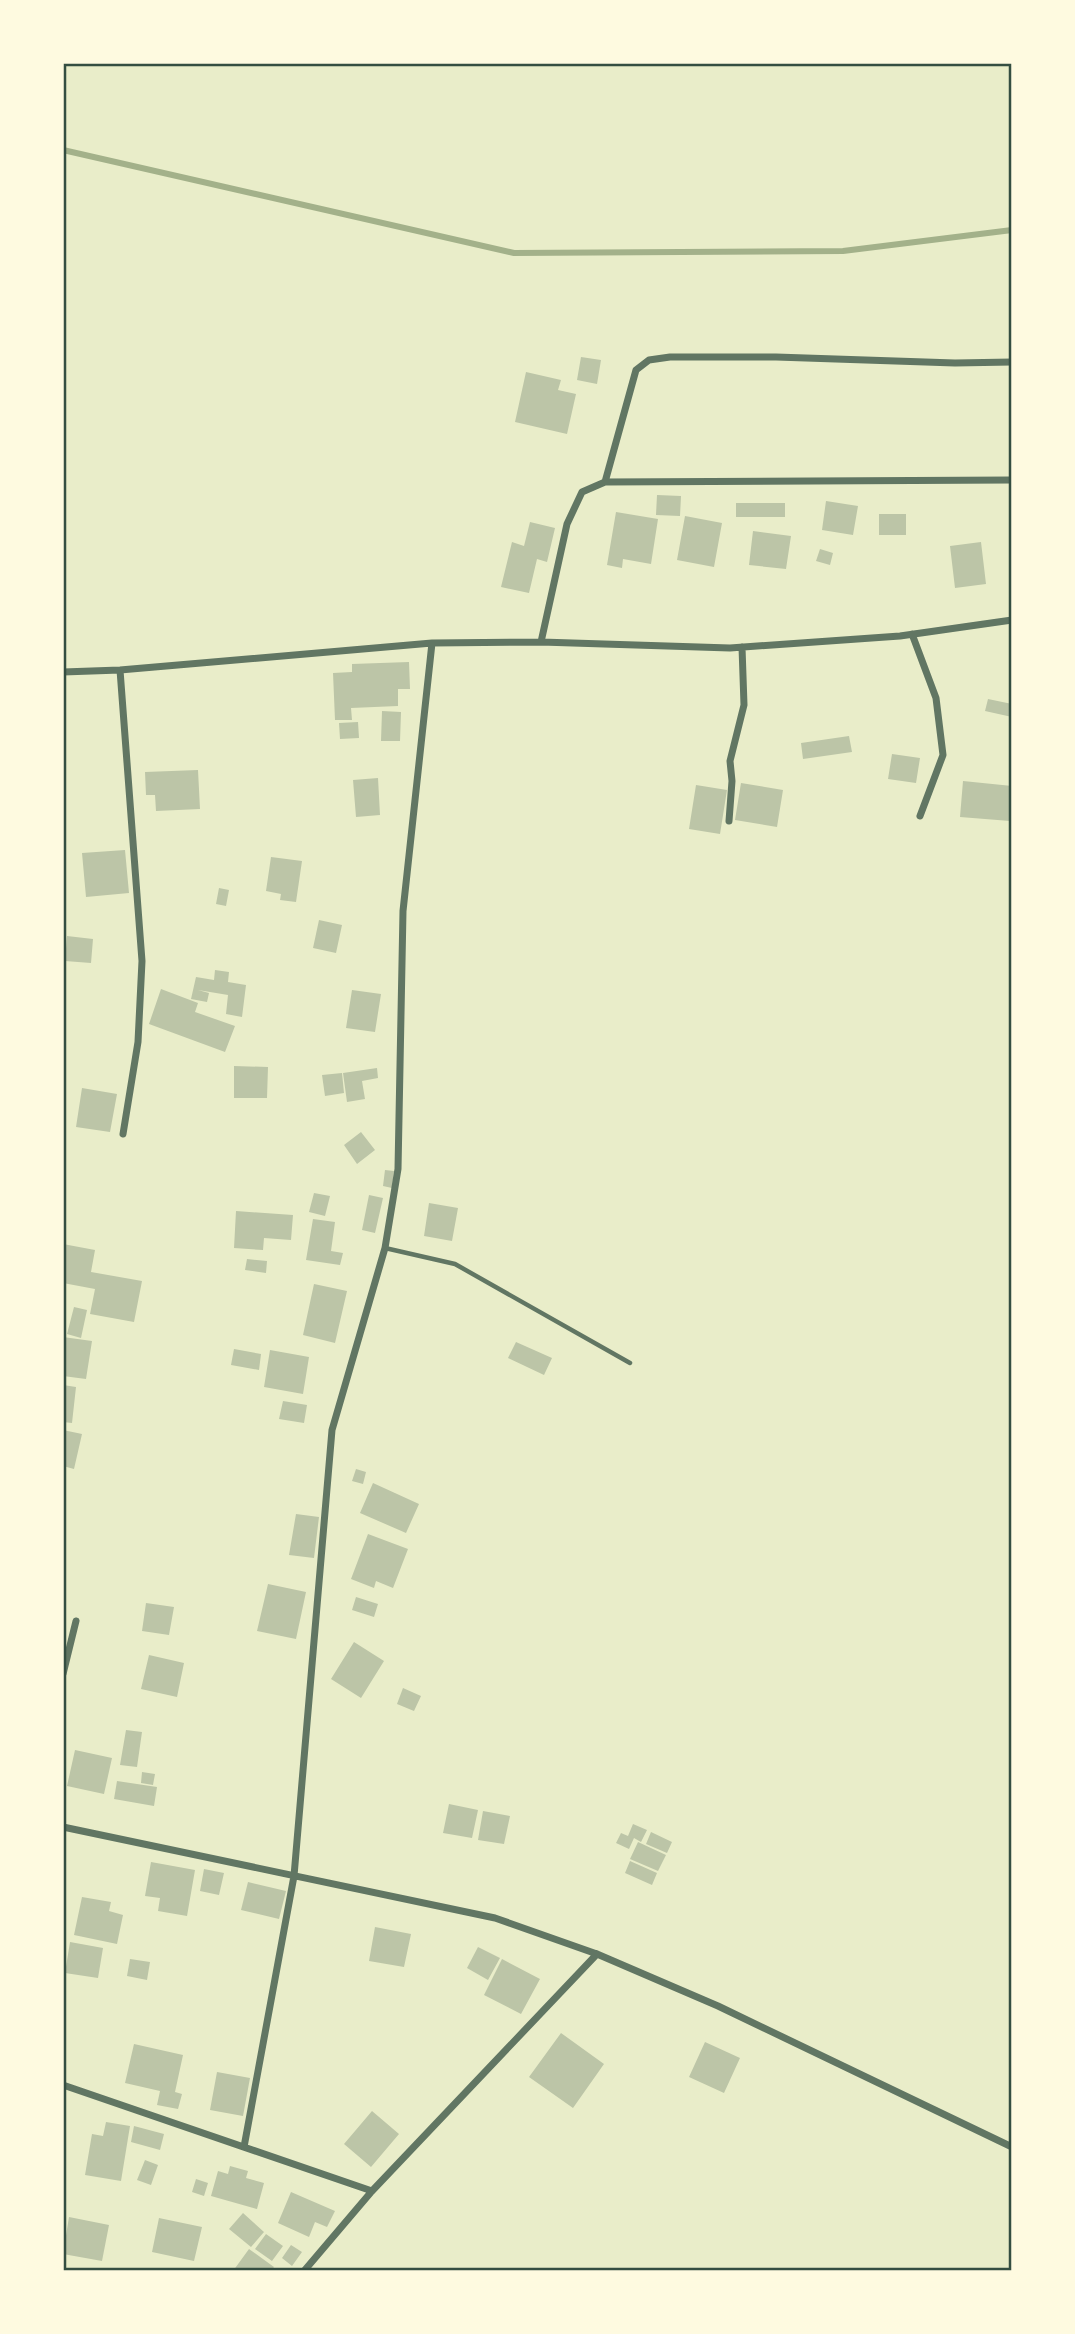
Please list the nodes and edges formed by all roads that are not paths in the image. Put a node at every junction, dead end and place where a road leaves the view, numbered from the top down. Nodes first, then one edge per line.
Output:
1 (1012, 362) edge
2 (1012, 480) edge
3 (605, 482) junction
4 (1012, 620) edge
5 (912, 634) junction
6 (541, 642) junction
7 (432, 643) junction
8 (742, 647) junction
9 (120, 670) junction
10 (63, 672) edge
11 (920, 816) dead end
12 (729, 821) dead end
13 (123, 1134) dead end
14 (385, 1248) junction
15 (630, 1363) dead end
16 (76, 1621) dead end
17 (63, 1674) edge
18 (63, 1826) edge
19 (294, 1876) junction
20 (597, 1954) junction
21 (63, 2085) edge
22 (244, 2147) junction
23 (1012, 2147) edge
24 (372, 2191) junction
25 (304, 2271) edge

1 - 3 street
2 - 3 street
3 - 6 street
4 - 5 street
5 - 8 street
5 - 11 street
6 - 7 street
6 - 8 street
7 - 9 street
7 - 14 street
8 - 12 street
9 - 10 street
9 - 13 street
14 - 15 lane
14 - 19 street
16 - 17 street
18 - 19 street
19 - 20 street
19 - 22 street
20 - 23 street
20 - 24 street
21 - 22 street
22 - 24 street
24 - 25 street

